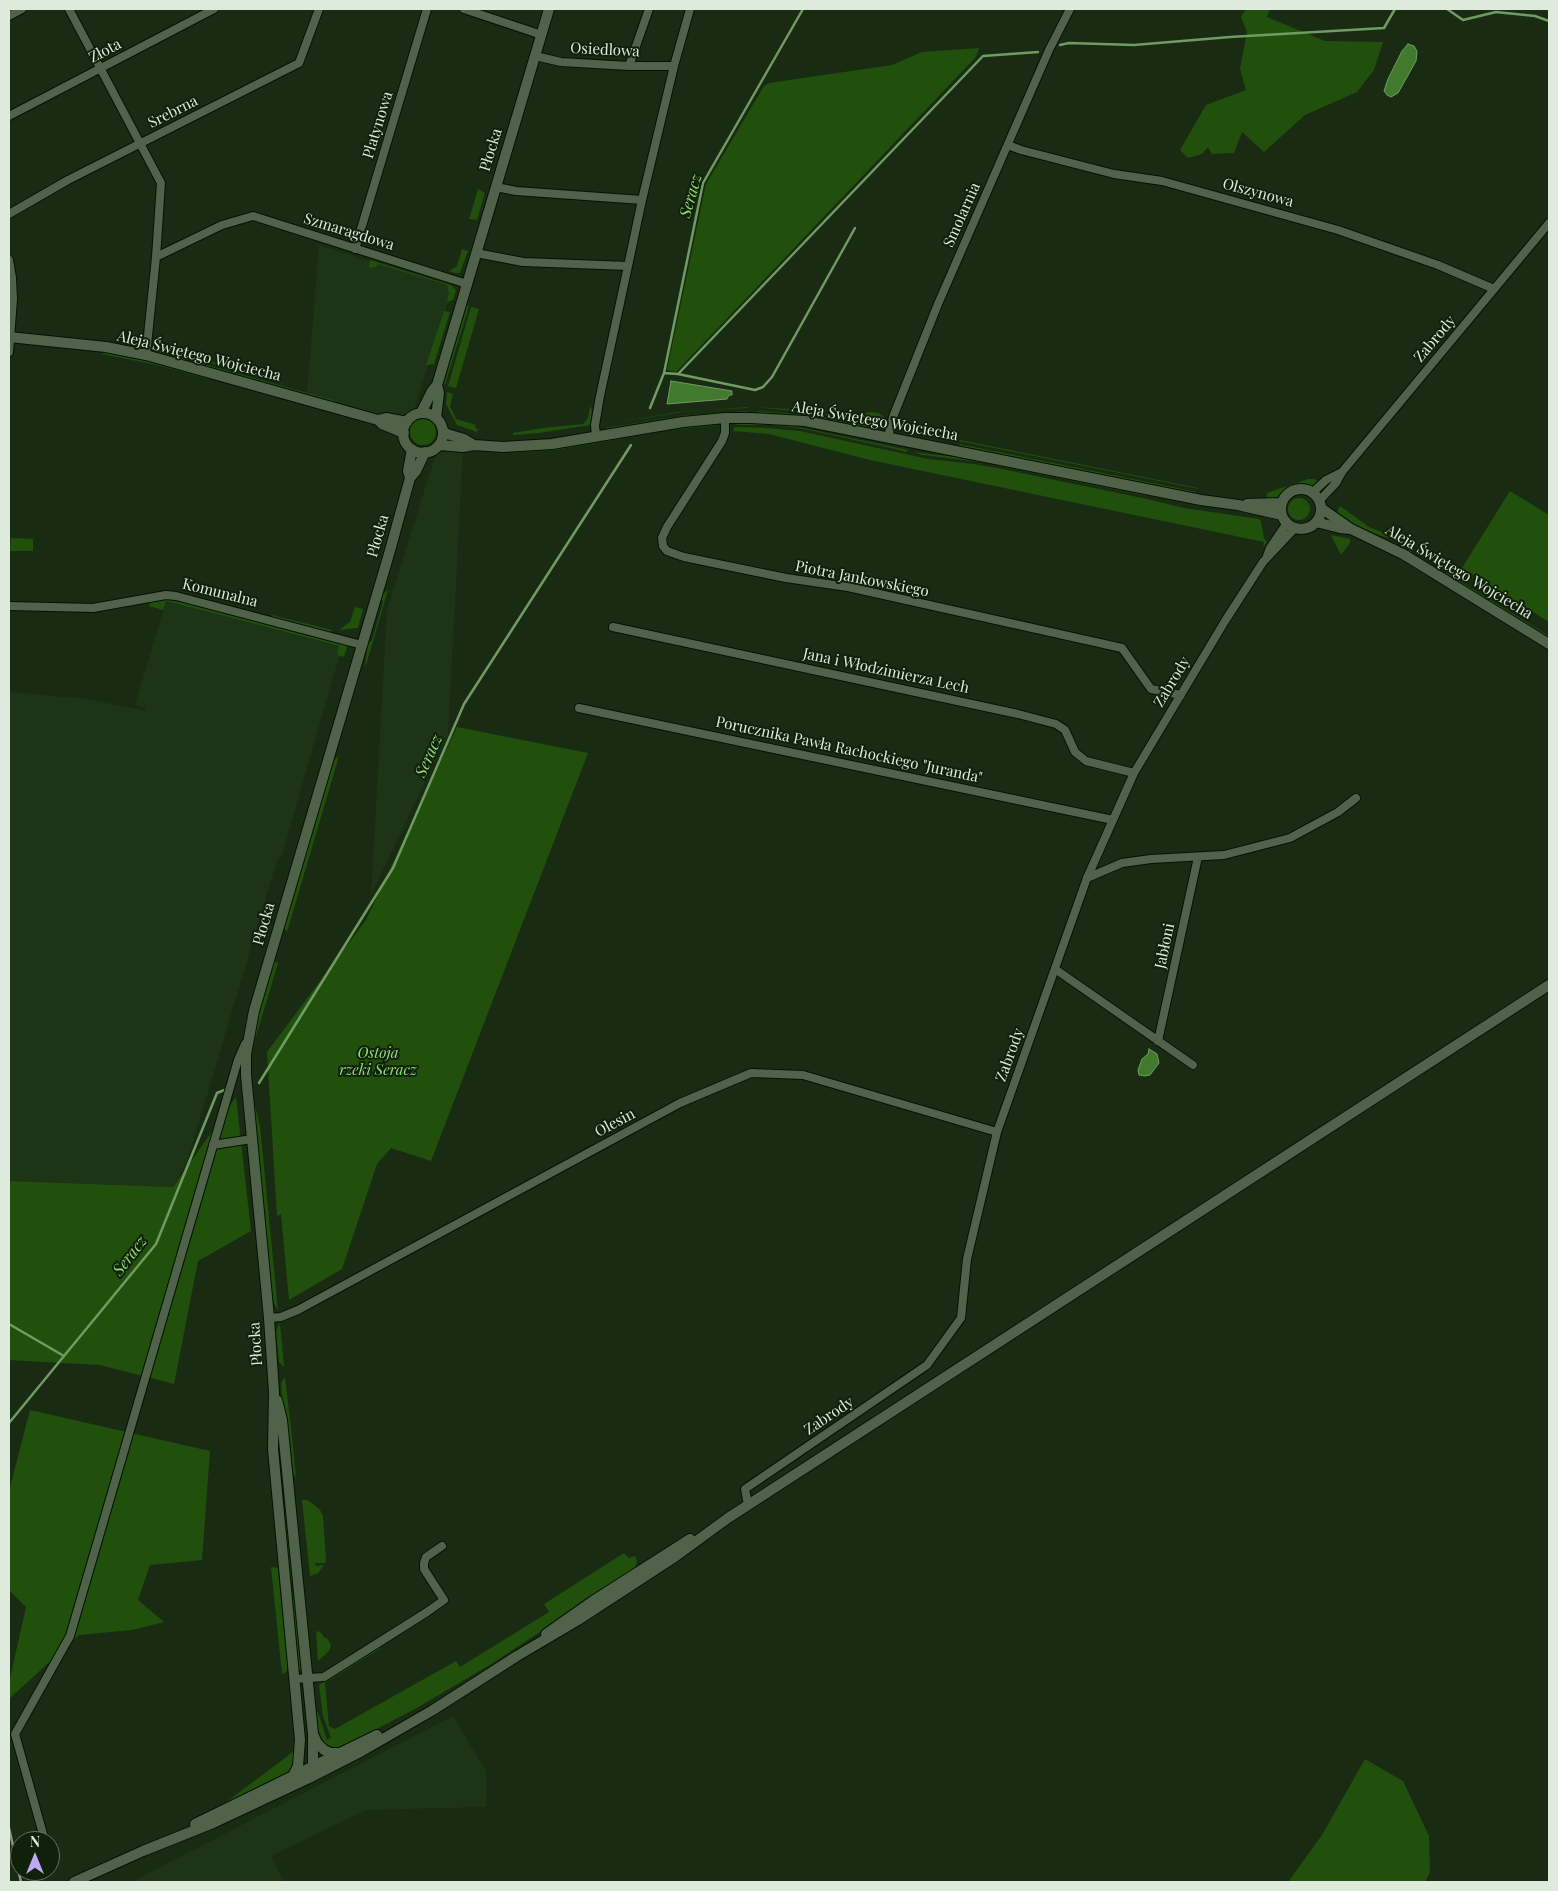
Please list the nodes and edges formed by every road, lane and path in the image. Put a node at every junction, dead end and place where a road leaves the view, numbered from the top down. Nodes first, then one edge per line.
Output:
1 (22, 9) edge
2 (69, 9) edge
3 (214, 9) edge
4 (319, 9) edge
5 (428, 9) edge
6 (464, 9) edge
7 (549, 9) edge
8 (649, 9) edge
9 (690, 9) edge
10 (1070, 9) edge
11 (9, 16) edge
12 (542, 35) junction
13 (535, 56) junction
14 (629, 66) junction
15 (674, 66) junction
16 (100, 69) junction
17 (9, 116) edge
18 (140, 144) junction
19 (1008, 145) junction
20 (496, 187) junction
21 (642, 200) junction
22 (9, 214) edge
23 (1549, 224) edge
24 (355, 248) junction
25 (476, 254) junction
26 (156, 257) junction
27 (9, 260) edge
28 (628, 266) junction
29 (467, 284) junction
30 (1494, 289) junction
31 (9, 337) edge
32 (9, 352) edge
33 (146, 355) junction
34 (437, 385) junction
35 (421, 413) junction
36 (436, 418) junction
37 (725, 418) junction
38 (378, 420) junction
39 (407, 422) junction
40 (443, 431) junction
41 (404, 434) junction
42 (596, 436) junction
43 (888, 437) junction
44 (474, 445) junction
45 (438, 446) junction
46 (412, 449) junction
47 (425, 452) junction
48 (410, 478) junction
49 (1317, 500) junction
50 (1282, 503) junction
51 (1238, 505) junction
52 (1288, 522) junction
53 (1316, 522) junction
54 (1351, 529) junction
55 (9, 606) edge
56 (613, 627) dead end
57 (1549, 644) edge
58 (362, 645) junction
59 (1181, 695) junction
60 (579, 708) dead end
61 (1134, 773) junction
62 (1356, 798) dead end
63 (1113, 820) junction
64 (1198, 857) junction
65 (1087, 878) junction
66 (1054, 969) junction
67 (1549, 985) edge
68 (248, 1036) junction
69 (1158, 1041) junction
70 (1193, 1065) dead end
71 (997, 1132) junction
72 (252, 1139) junction
73 (213, 1145) junction
74 (269, 1318) junction
75 (274, 1392) junction
76 (290, 1495) junction
77 (277, 1501) junction
78 (748, 1505) junction
79 (442, 1546) dead end
80 (299, 1587) junction
81 (286, 1588) junction
82 (308, 1678) junction
83 (295, 1679) junction
84 (464, 1689) junction
85 (313, 1734) junction
86 (300, 1740) junction
87 (340, 1753) junction
88 (310, 1771) junction
89 (293, 1776) junction
90 (42, 1831) edge
91 (143, 1851) junction
92 (74, 1882) edge

1 - 11 street
2 - 16 street
3 - 16 street, Złota
4 - 18 street, Srebrna
5 - 24 street, Platynowa
6 - 12 street
7 - 12 street, Płocka
8 - 14 street
9 - 15 street
10 - 19 street, Smolarnia
12 - 13 street, Płocka
13 - 14 street, Osiedlowa
13 - 20 street, Płocka
14 - 15 street, Osiedlowa
15 - 21 street
16 - 17 street, Złota
16 - 18 street
18 - 22 street, Srebrna
18 - 26 street
19 - 30 street, Olszynowa
19 - 43 street, Smolarnia
20 - 21 street
20 - 25 street, Płocka
21 - 28 street
23 - 30 street, Zabrody
24 - 26 street, Szmaragdowa
24 - 29 street, Szmaragdowa
25 - 28 street
25 - 29 street, Płocka
26 - 33 street
27 - 31 street
28 - 42 street
29 - 34 street, Płocka
30 - 49 street, Zabrody
31 - 32 street
31 - 33 street, Aleja Świętego Wojciecha
33 - 38 street, Aleja Świętego Wojciecha
34 - 35 street, Płocka
34 - 36 street, Płocka
35 - 36 street
35 - 39 street
36 - 40 street
37 - 42 street, Aleja Świętego Wojciecha
37 - 43 street, Aleja Świętego Wojciecha
37 - 59 street, Piotra Jankowskiego
38 - 39 street, Aleja Świętego Wojciecha
38 - 41 street, Aleja Świętego Wojciecha
39 - 41 street
40 - 44 street, Aleja Świętego Wojciecha
40 - 45 street
41 - 46 street
42 - 44 street, Aleja Świętego Wojciecha
43 - 51 street, Aleja Świętego Wojciecha
44 - 45 street, Aleja Świętego Wojciecha
45 - 47 street
46 - 47 street
46 - 48 street, Płocka
47 - 48 street, Płocka
48 - 58 street, Płocka
49 - 50 street
49 - 53 street
49 - 54 street, Aleja Świętego Wojciecha
50 - 51 street, Aleja Świętego Wojciecha
50 - 52 street
51 - 52 street, Aleja Świętego Wojciecha
52 - 53 street
52 - 59 street, Zabrody
53 - 54 street, Aleja Świętego Wojciecha
54 - 57 street, Aleja Świętego Wojciecha
55 - 58 street, Komunalna
56 - 61 street, Jana i Włodzimierza Lech
58 - 68 street, Płocka
59 - 61 street, Zabrody
60 - 63 street, Porucznika Pawła Rachockiego "Juranda"
61 - 63 street, Zabrody
62 - 64 street
63 - 65 street, Zabrody
64 - 65 street
64 - 69 street, Jabłoni
65 - 66 street, Zabrody
66 - 69 street
66 - 71 street, Zabrody
67 - 78 street
68 - 72 street, Płocka
68 - 73 street
69 - 70 street
71 - 74 street, Olesin
71 - 78 street, Zabrody
72 - 73 street
72 - 74 street, Płocka
73 - 90 street
74 - 75 street, Płocka
75 - 76 street, Płocka
75 - 77 street, Płocka
76 - 77 street
76 - 80 street, Płocka
77 - 81 street, Płocka
78 - 84 street
79 - 82 street
80 - 81 street
80 - 82 street, Płocka
81 - 83 street, Płocka
82 - 83 street
82 - 85 street, Płocka
83 - 86 street, Płocka
84 - 87 street
84 - 88 street
85 - 87 street
85 - 88 street, Płocka
86 - 88 street, Płocka
86 - 89 street, Płocka
87 - 88 street
88 - 89 street
88 - 91 street
89 - 91 street
91 - 92 street

